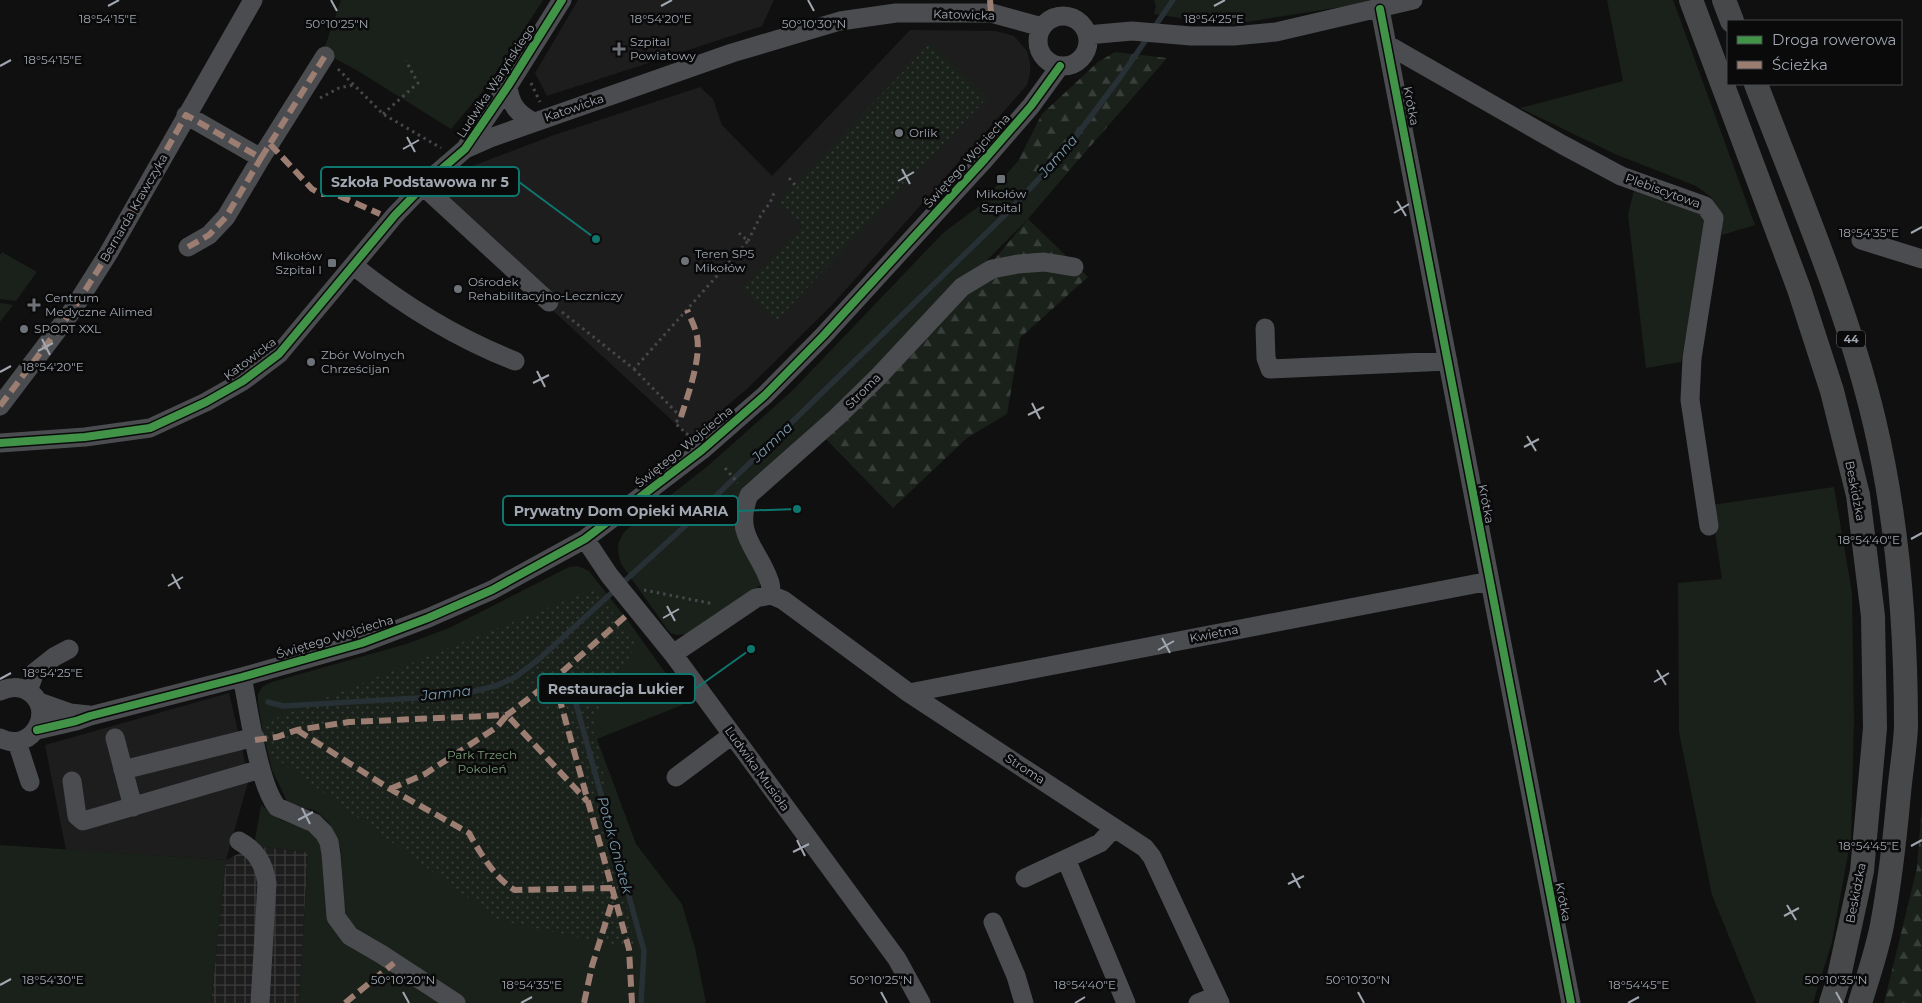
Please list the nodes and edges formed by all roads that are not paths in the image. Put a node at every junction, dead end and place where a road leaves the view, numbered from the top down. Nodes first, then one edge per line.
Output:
1 (253, 0) edge
2 (562, 0) edge
3 (1413, 0) edge
4 (1690, 0) edge
5 (1724, 0) edge
6 (990, 7) edge
7 (1380, 9) junction
8 (1732, 20) edge
9 (1042, 27) junction
10 (1087, 35) junction
11 (1388, 45) junction
12 (325, 56) road end
13 (1060, 66) junction
14 (1756, 85) edge
15 (508, 86) junction
16 (493, 109) junction
17 (538, 114) junction
18 (186, 115) junction
19 (510, 131) junction
20 (466, 149) junction
21 (261, 158) junction
22 (423, 186) junction
23 (1860, 240) dead end
24 (188, 247) dead end
25 (1922, 258) edge
26 (354, 266) junction
27 (1074, 268) dead end
28 (549, 302) road end
29 (1265, 328) dead end
30 (515, 361) dead end
31 (1448, 361) junction
32 (2, 399) edge
33 (0, 443) edge
34 (1710, 526) dead end
35 (585, 539) junction
36 (1490, 581) junction
37 (772, 595) junction
38 (69, 649) dead end
39 (672, 654) junction
40 (242, 677) junction
41 (2, 687) edge
42 (909, 693) junction
43 (33, 697) junction
44 (90, 716) junction
45 (36, 730) junction
46 (732, 735) junction
47 (254, 737) junction
48 (115, 738) dead end
49 (5, 740) edge
50 (261, 769) junction
51 (124, 770) junction
52 (676, 777) dead end
53 (72, 781) dead end
54 (30, 782) dead end
55 (133, 807) junction
56 (1114, 828) junction
57 (239, 841) dead end
58 (1066, 858) junction
59 (1025, 878) dead end
60 (993, 922) dead end
61 (1218, 999) edge
62 (260, 1003) edge
63 (456, 1003) edge
64 (922, 1003) edge
65 (1024, 1003) edge
66 (1126, 1003) edge
67 (1198, 1003) edge
68 (1571, 1003) edge
69 (1831, 1003) edge
70 (1860, 1003) edge

1 - 18 street, Bernarda Krawczyka
2 - 15 street, Ludwika Waryńskiego
3 - 7 street
4 - 69 main road, Beskidzka / 44
5 - 8 main road
6 - 9 street, Katowicka
6 - 17 street, Katowicka
7 - 10 street
7 - 11 street, Krótka
9 - 10 street
9 - 13 street
10 - 13 street
11 - 31 street, Krótka
11 - 34 street, Plebiscytowa
12 - 21 street
13 - 35 street, Świętego Wojciecha
14 - 70 main road, 44
15 - 16 street, Ludwika Waryńskiego
15 - 17 street
16 - 19 street
16 - 20 street, Ludwika Waryńskiego
17 - 19 street, Katowicka
18 - 21 street
18 - 32 street, Bernarda Krawczyka
19 - 20 street, Katowicka
20 - 22 street, Katowicka
21 - 24 street
22 - 26 street, Katowicka
22 - 28 street
23 - 25 street
26 - 30 street
26 - 33 street, Katowicka
27 - 37 street, Stroma
29 - 31 street
31 - 36 street, Krótka
35 - 39 street, Ludwika Musioła
35 - 40 street, Świętego Wojciecha
36 - 42 street, Kwietna
36 - 68 street, Krótka
37 - 39 street
37 - 42 street, Stroma
38 - 43 street
39 - 46 street, Ludwika Musioła
40 - 44 street, Świętego Wojciecha
40 - 47 street
41 - 43 street, Świętego Wojciecha
42 - 56 street, Stroma
43 - 44 street, Świętego Wojciecha
43 - 45 street
44 - 45 street, Świętego Wojciecha
45 - 49 street
46 - 52 street
46 - 64 street, Ludwika Musioła
47 - 50 street
47 - 51 street
48 - 51 street
49 - 54 street
50 - 55 street
50 - 63 street
51 - 55 street
53 - 55 street
56 - 58 street
56 - 61 street, Stroma
57 - 62 street
58 - 59 street
58 - 66 street
60 - 65 street
61 - 67 street, Stroma

